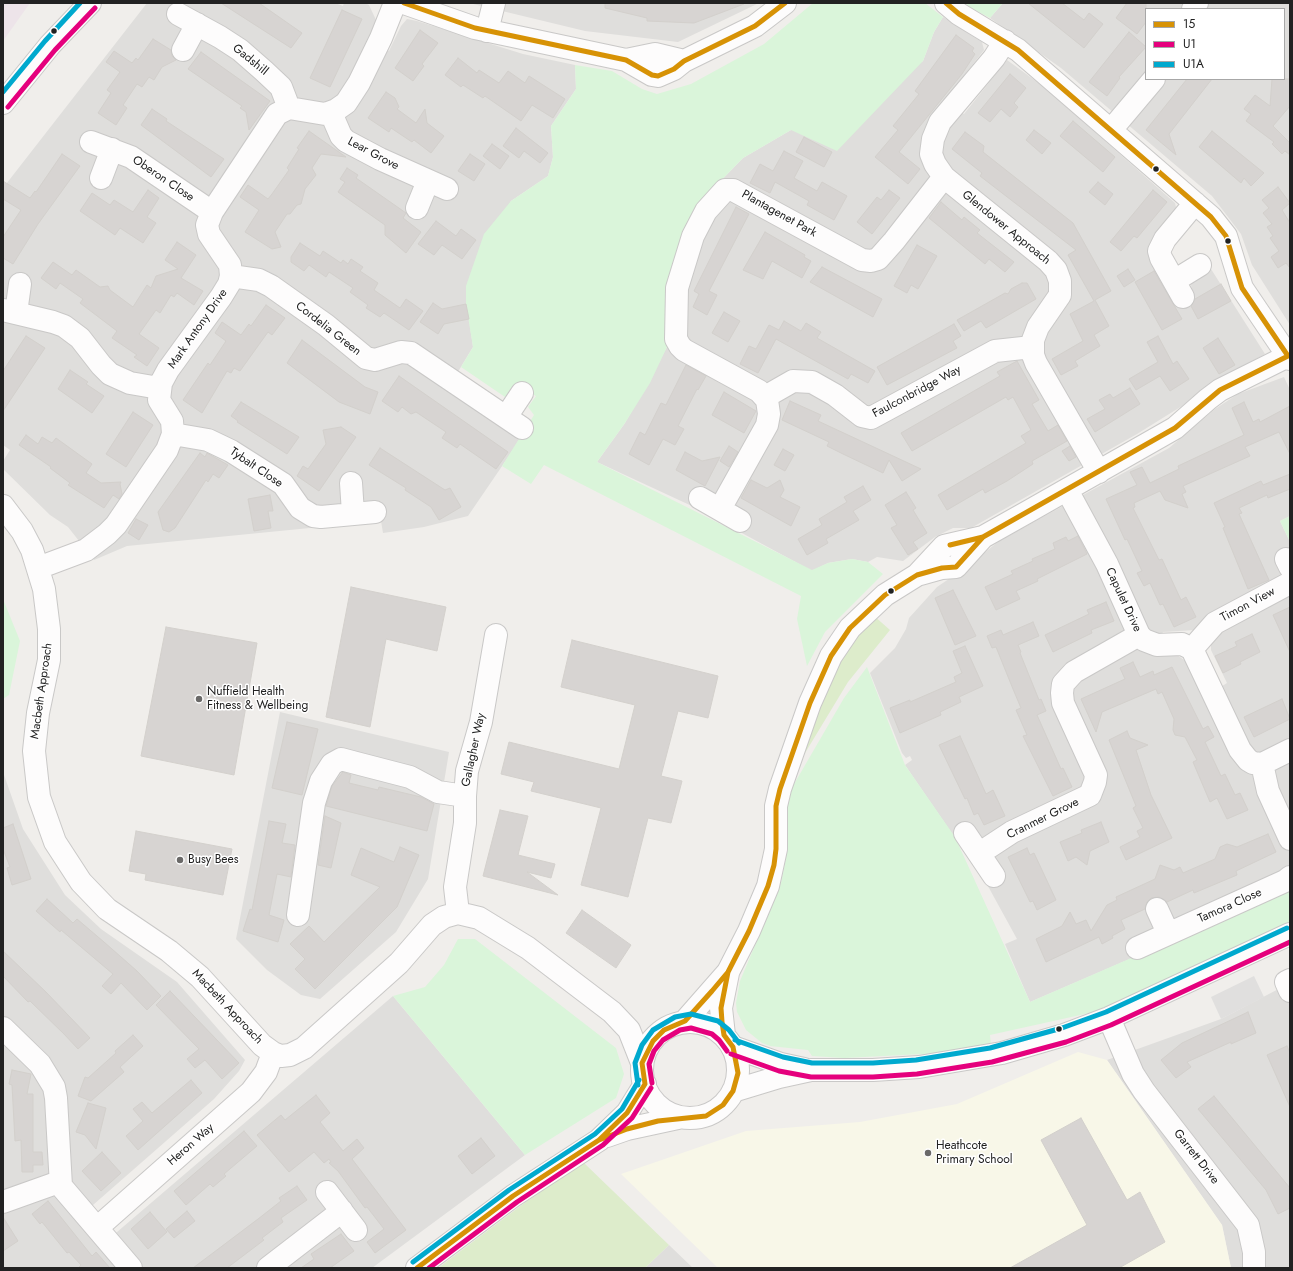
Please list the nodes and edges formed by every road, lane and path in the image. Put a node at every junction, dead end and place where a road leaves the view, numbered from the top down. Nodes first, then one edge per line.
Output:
1 (90, 3) edge
2 (395, 3) edge
3 (404, 3) edge
4 (494, 3) edge
5 (785, 3) edge
6 (946, 3) edge
7 (178, 14) dead end
8 (197, 24) junction
9 (487, 31) junction
10 (1005, 41) junction
11 (183, 50) dead end
12 (1153, 80) edge
13 (3, 103) edge
14 (289, 108) junction
15 (331, 113) junction
16 (1111, 130) junction
17 (91, 142) dead end
18 (112, 150) junction
19 (944, 177) junction
20 (101, 178) dead end
21 (1195, 203) junction
22 (417, 208) dead end
23 (212, 212) junction
24 (1200, 265) dead end
25 (231, 276) junction
26 (20, 284) dead end
27 (9, 312) edge
28 (1032, 347) junction
29 (1289, 357) edge
30 (160, 388) junction
31 (522, 393) dead end
32 (765, 397) junction
33 (173, 434) junction
34 (1099, 472) junction
35 (351, 483) dead end
36 (1067, 490) junction
37 (700, 498) dead end
38 (3, 506) edge
39 (720, 509) junction
40 (375, 512) dead end
41 (353, 513) junction
42 (740, 521) dead end
43 (38, 568) junction
44 (1290, 583) edge
45 (496, 635) dead end
46 (1139, 635) junction
47 (1192, 649) junction
48 (1290, 750) edge
49 (1262, 764) junction
50 (465, 796) junction
51 (965, 833) dead end
52 (1290, 839) edge
53 (980, 853) junction
54 (994, 876) dead end
55 (1290, 877) edge
56 (1157, 909) dead end
57 (458, 913) junction
58 (298, 915) dead end
59 (1168, 933) junction
60 (1290, 934) edge
61 (1137, 948) dead end
62 (728, 972) junction
63 (1109, 1018) junction
64 (624, 1022) junction
65 (678, 1024) junction
66 (6, 1036) edge
67 (728, 1041) junction
68 (273, 1053) junction
69 (811, 1070) junction
70 (643, 1074) junction
71 (733, 1091) junction
72 (678, 1118) junction
73 (599, 1140) junction
74 (59, 1182) junction
75 (327, 1192) dead end
76 (3, 1202) edge
77 (342, 1211) junction
78 (97, 1228) junction
79 (356, 1230) dead end
80 (131, 1268) edge
81 (268, 1268) edge
82 (417, 1268) edge
83 (1254, 1268) edge

1 - 13 street
2 - 15 street
3 - 9 street
4 - 9 street
5 - 9 street
6 - 10 street
7 - 8 street, Gadshill
8 - 11 street
8 - 14 street, Gadshill
10 - 16 street
10 - 19 street, Glendower Approach
12 - 16 street
14 - 15 street
14 - 23 street, Mark Antony Drive
15 - 22 street, Lear Grove
16 - 21 street
17 - 18 street, Oberon Close
18 - 20 street
18 - 23 street, Oberon Close
19 - 28 street, Glendower Approach
19 - 32 street, Plantagenet Park
21 - 24 street
21 - 29 street
23 - 25 street, Mark Antony Drive
25 - 30 street, Mark Antony Drive
25 - 31 street, Cordelia Green
26 - 27 street
27 - 30 street
28 - 32 street, Faulconbridge Way
28 - 34 street
29 - 34 street
30 - 33 street
32 - 39 street
33 - 41 street, Tybalt Close
33 - 43 street
34 - 36 street
35 - 41 street
36 - 46 street, Capulet Drive
36 - 62 street
37 - 39 street
38 - 43 street, Macbeth Approach
39 - 42 street
40 - 41 street, Tybalt Close
43 - 68 street, Macbeth Approach
44 - 47 street, Timon View
45 - 50 street, Gallagher Way
46 - 47 street, Capulet Drive
46 - 53 street, Cranmer Grove
47 - 49 street
48 - 49 street
49 - 52 street
50 - 57 street, Gallagher Way
50 - 58 street
51 - 53 street
53 - 54 street
55 - 59 street, Tamora Close
56 - 59 street
57 - 64 street
57 - 68 street
59 - 61 street, Tamora Close
60 - 63 street
62 - 65 street
62 - 67 street
63 - 69 street
63 - 83 street, Garrett Drive
64 - 65 street
64 - 70 street
65 - 67 street
65 - 70 street
66 - 74 street
67 - 69 street
67 - 71 street
68 - 78 street, Heron Way
69 - 71 street
70 - 72 street
70 - 73 street
71 - 72 street
72 - 73 street
73 - 82 street
74 - 76 street
74 - 78 street
75 - 77 street
77 - 79 street
77 - 81 street
78 - 80 street

